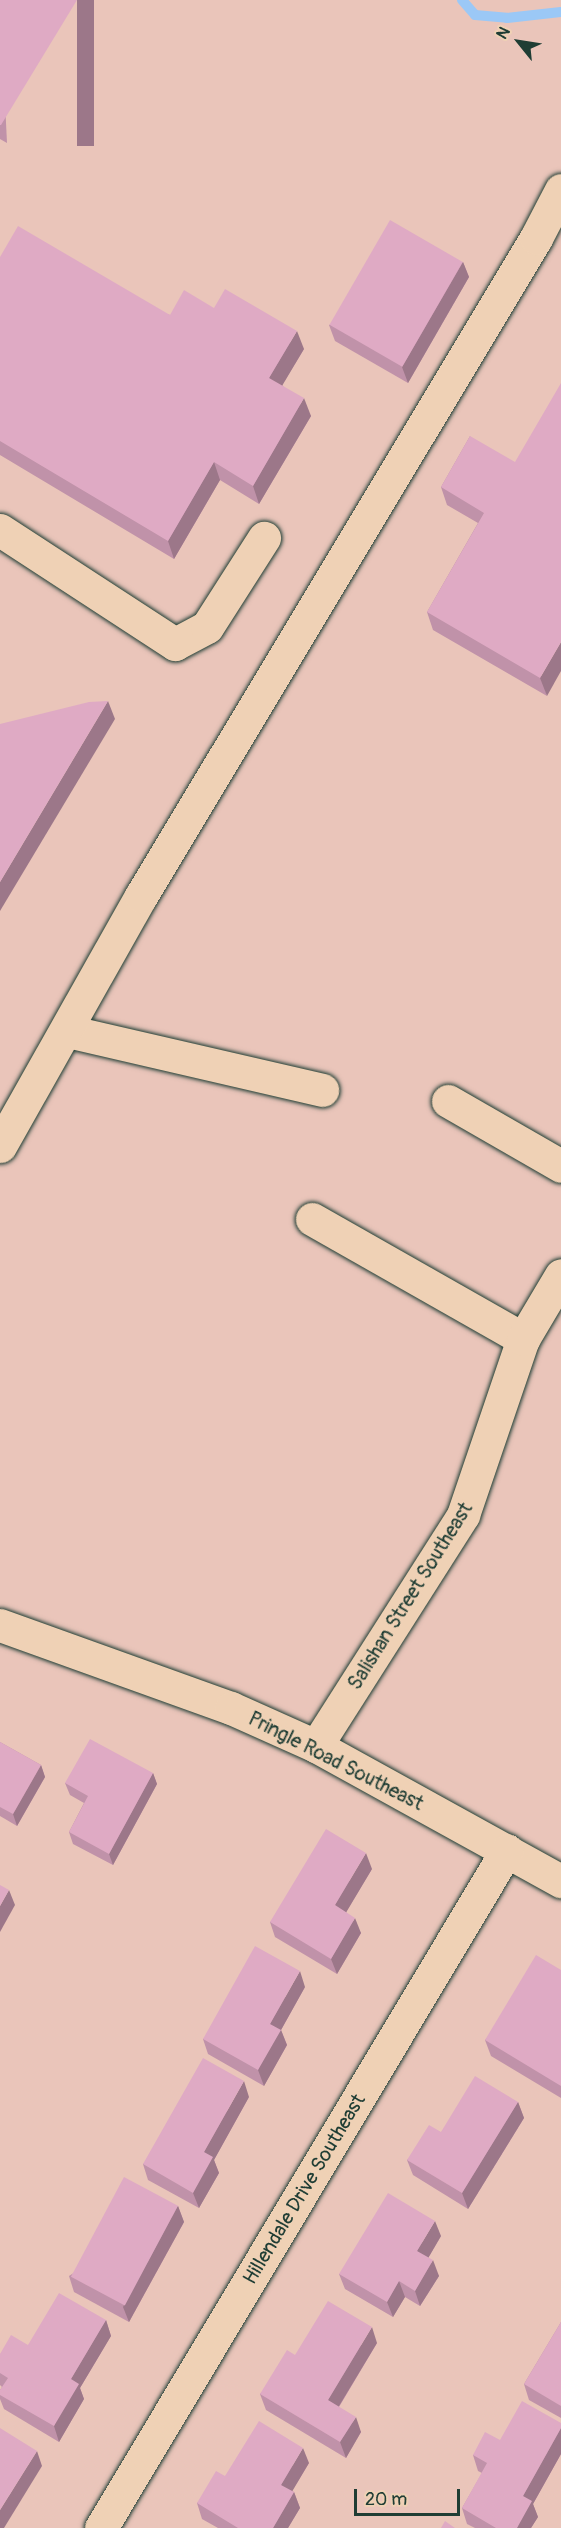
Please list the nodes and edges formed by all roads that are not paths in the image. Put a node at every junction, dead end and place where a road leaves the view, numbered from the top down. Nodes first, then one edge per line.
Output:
1 (561, 190) edge
2 (0, 530) edge
3 (264, 538) dead end
4 (67, 1031) junction
5 (322, 1090) dead end
6 (448, 1101) dead end
7 (0, 1146) edge
8 (561, 1166) edge
9 (312, 1219) dead end
10 (561, 1275) edge
11 (523, 1339) junction
12 (0, 1625) edge
13 (316, 1746) junction
14 (507, 1850) junction
15 (561, 1881) edge
16 (101, 2528) edge

1 - 4 street
2 - 3 street
4 - 5 street
4 - 7 street
6 - 8 street
9 - 11 street
10 - 11 street, Salishan Street Southeast
11 - 13 street, Salishan Street Southeast
12 - 13 street, Pringle Road Southeast
13 - 14 street, Pringle Road Southeast
14 - 15 street, Pringle Road Southeast
14 - 16 street, Hillendale Drive Southeast

